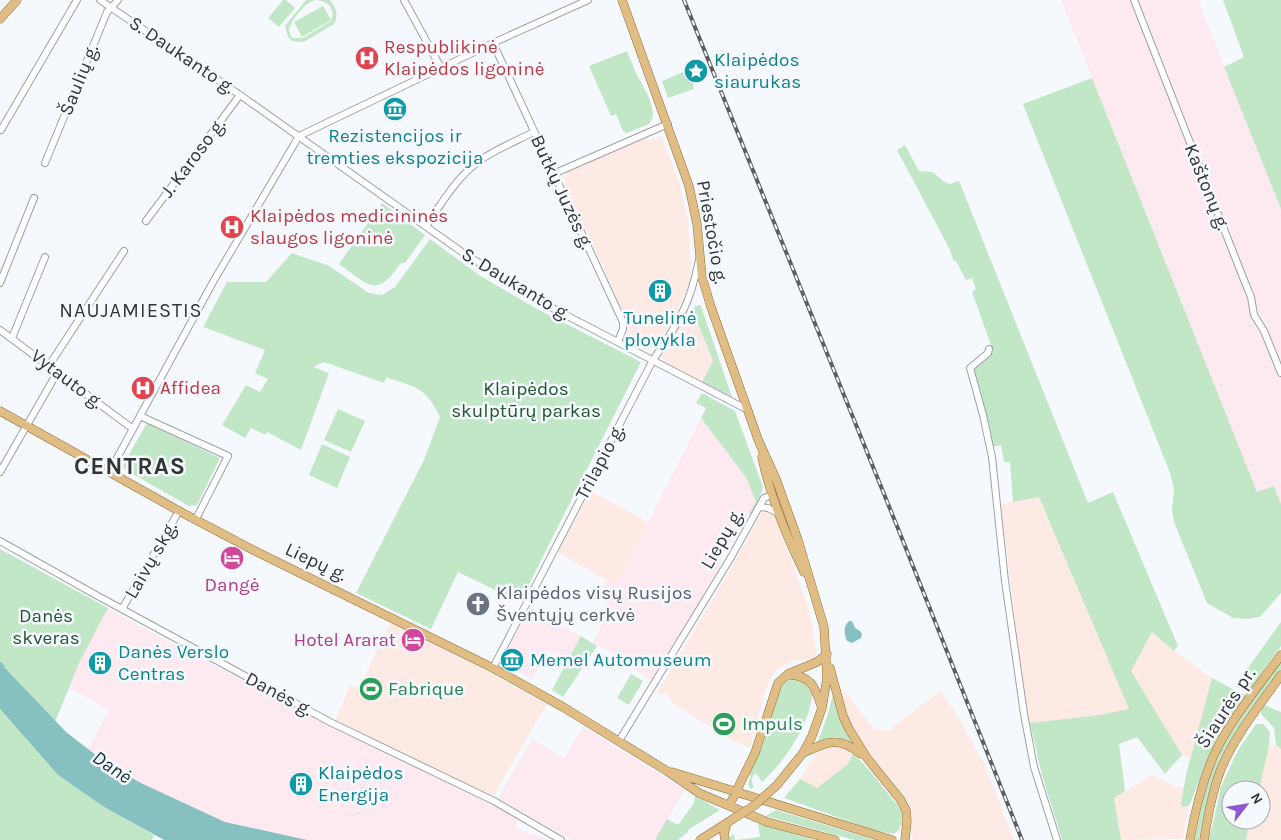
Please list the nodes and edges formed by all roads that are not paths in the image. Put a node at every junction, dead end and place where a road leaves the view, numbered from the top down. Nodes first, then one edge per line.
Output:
1 (17, 0) edge
2 (77, 0) edge
3 (100, 0) edge
4 (118, 0) edge
5 (404, 0) edge
6 (588, 0) edge
7 (622, 0) edge
8 (1134, 0) edge
9 (110, 7) junction
10 (0, 19) edge
11 (493, 43) junction
12 (441, 68) junction
13 (240, 95) junction
14 (668, 124) junction
15 (1, 130) dead end
16 (534, 132) junction
17 (298, 136) junction
18 (45, 163) dead end
19 (553, 174) junction
20 (34, 198) dead end
21 (146, 221) dead end
22 (426, 226) junction
23 (124, 251) dead end
24 (700, 254) junction
25 (45, 257) dead end
26 (0, 283) edge
27 (0, 330) edge
28 (12, 338) junction
29 (618, 342) junction
30 (989, 349) dead end
31 (653, 360) junction
32 (48, 367) junction
33 (57, 373) junction
34 (1281, 373) edge
35 (748, 410) junction
36 (0, 411) edge
37 (140, 416) junction
38 (27, 426) junction
39 (133, 429) junction
40 (759, 442) junction
41 (110, 471) junction
42 (0, 472) edge
43 (781, 492) junction
44 (772, 495) junction
45 (759, 507) junction
46 (180, 511) junction
47 (778, 513) junction
48 (196, 520) junction
49 (0, 541) edge
50 (813, 591) junction
51 (122, 609) junction
52 (1281, 655) edge
53 (827, 657) junction
54 (493, 668) junction
55 (788, 674) junction
56 (1281, 675) edge
57 (822, 708) junction
58 (619, 741) junction
59 (802, 753) junction
60 (867, 758) junction
61 (667, 771) junction
62 (735, 792) junction
63 (729, 806) junction
64 (727, 823) junction
65 (561, 840) edge
66 (700, 840) edge
67 (725, 840) edge
68 (835, 840) edge
69 (892, 840) edge
70 (905, 840) edge
71 (1057, 840) edge
72 (1190, 840) edge
73 (1204, 840) edge

1 - 10 main road
2 - 15 street
3 - 9 street, S. Daukanto g.
4 - 9 street, Šaulių g.
5 - 12 street
6 - 11 street
7 - 14 main road, Priestočio g.
8 - 34 street, Kaštonų g.
9 - 13 street, S. Daukanto g.
9 - 18 street, Šaulių g.
11 - 12 street
11 - 16 street, Butkų Juzės g.
12 - 17 street
13 - 17 street, S. Daukanto g.
13 - 21 street, J. Karoso g.
14 - 19 street
14 - 24 main road, Priestočio g.
16 - 19 street, Butkų Juzės g.
16 - 22 street
17 - 22 street, S. Daukanto g.
17 - 37 street
19 - 29 street, Butkų Juzės g.
20 - 26 street
22 - 29 street, S. Daukanto g.
23 - 32 street
24 - 31 street, Trilapio g.
24 - 35 main road, Priestočio g.
25 - 28 street
27 - 28 street, Vytauto g.
28 - 32 street, Vytauto g.
29 - 31 street, S. Daukanto g.
30 - 71 street
31 - 35 street, S. Daukanto g.
31 - 54 street, Trilapio g.
32 - 33 street, Vytauto g.
33 - 38 street
33 - 39 street, Vytauto g.
35 - 40 main road, Priestočio g.
36 - 38 main road, Liepų g.
37 - 39 street
37 - 48 street
38 - 41 main road, Liepų g.
38 - 42 street
39 - 41 street
40 - 43 main road, Priestočio g.
40 - 44 main road, Priestočio g.
41 - 46 main road, Liepų g.
43 - 44 main road
43 - 50 main road, Priestočio g.
44 - 45 street, Liepų g.
44 - 47 main road, Priestočio g.
45 - 47 street, Liepų g.
45 - 58 street, Liepų g.
46 - 48 main road, Liepų g.
46 - 51 street, Laivų skg.
47 - 50 main road, Priestočio g.
48 - 54 main road, Liepų g.
49 - 51 street, Danės g.
50 - 53 main road, Priestočio g.
51 - 65 street, Danės g.
52 - 72 main road, Šiaurės pr.
53 - 55 main road
53 - 57 main road, Priestočio g.
53 - 60 main road
54 - 58 main road, Liepų g.
55 - 57 main road
55 - 62 main road
56 - 73 main road, Šiaurės pr.
57 - 59 main road, Priestočio g.
58 - 61 main road, Liepų g.
59 - 60 main road
59 - 64 main road, Priestočio g., bridge
60 - 70 main road
61 - 62 main road, Liepų g.
61 - 63 main road, Liepų g.
62 - 63 main road
62 - 69 main road, Liepų g.
63 - 68 main road, Liepų g.
64 - 66 main road, Priestočio g.
64 - 67 main road

